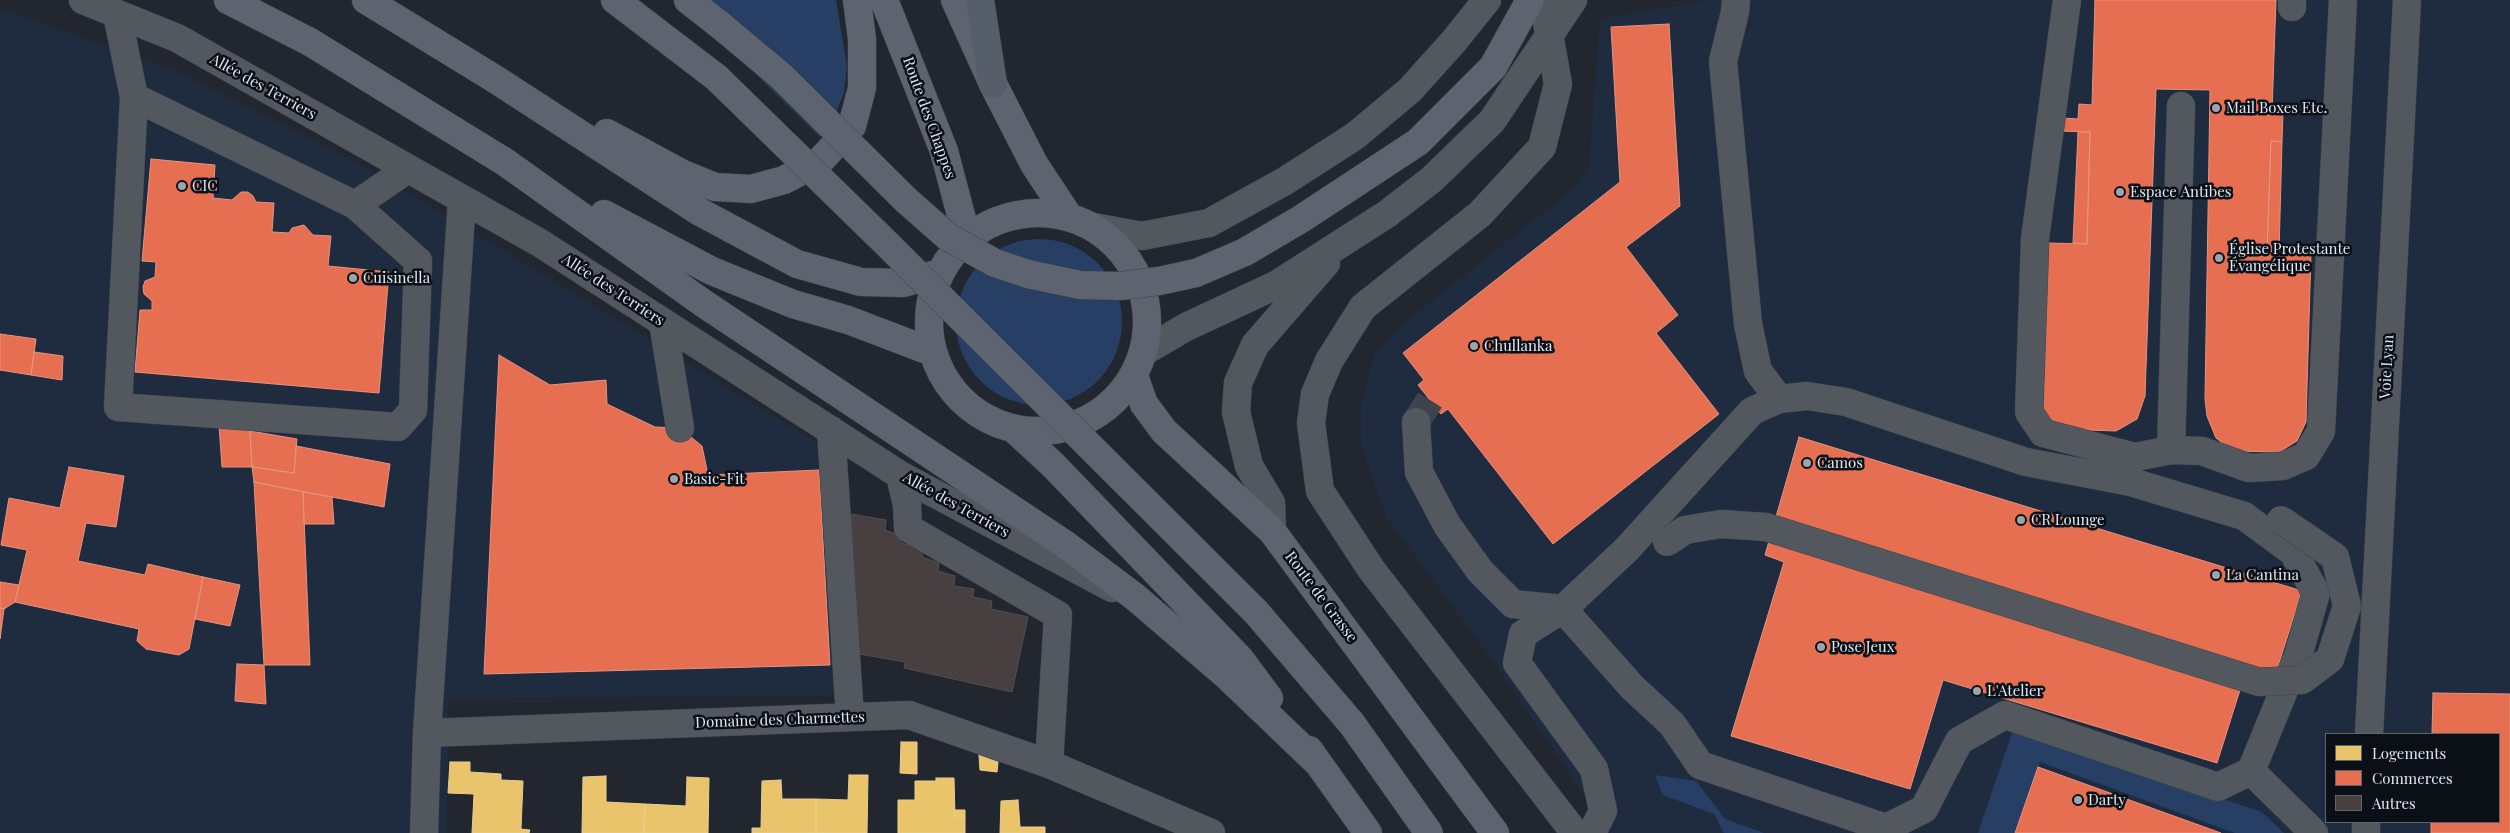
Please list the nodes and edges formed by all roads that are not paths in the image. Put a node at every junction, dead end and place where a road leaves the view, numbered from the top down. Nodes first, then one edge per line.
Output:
1 (83, 0) edge
2 (228, 0) edge
3 (366, 0) edge
4 (615, 0) edge
5 (688, 0) edge
6 (857, 0) edge
7 (884, 0) edge
8 (955, 0) edge
9 (980, 0) edge
10 (1486, 0) edge
11 (1530, 0) edge
12 (1543, 0) edge
13 (1573, 0) edge
14 (1736, 0) edge
15 (2067, 0) edge
16 (2343, 0) edge
17 (2407, 0) edge
18 (117, 14) junction
19 (1550, 36) junction
20 (495, 79) junction
21 (993, 84) junction
22 (134, 97) junction
23 (2181, 106) dead end
24 (505, 162) junction
25 (408, 169) junction
26 (462, 199) junction
27 (355, 205) junction
28 (1082, 222) junction
29 (967, 238) junction
30 (1345, 242) junction
31 (940, 273) junction
32 (664, 322) junction
33 (1145, 351) junction
34 (932, 352) junction
35 (1134, 376) junction
36 (1779, 399) junction
37 (1416, 422) tunnel mouth
38 (680, 428) dead end
39 (1014, 429) junction
40 (831, 430) junction
41 (2171, 450) junction
42 (2133, 470) junction
43 (900, 475) junction
44 (2244, 516) junction
45 (1272, 530) junction
46 (1627, 549) junction
47 (1135, 597) junction
48 (1563, 609) junction
49 (850, 717) junction
50 (427, 733) junction
51 (2369, 733) edge
52 (1048, 764) junction
53 (1319, 764) junction
54 (2251, 771) junction
55 (424, 833) edge
56 (1211, 833) edge
57 (1368, 833) edge
58 (1429, 833) edge
59 (1495, 833) edge
60 (1575, 833) edge
61 (1592, 833) edge
62 (2314, 833) edge

1 - 18 street, Allée des Terriers
2 - 24 main road
3 - 20 main road
4 - 58 main road, bridge
5 - 11 main road, bridge
6 - 20 main road
7 - 29 main road, Route des Chappes
8 - 21 main road
9 - 21 highway
10 - 28 street
12 - 19 street
13 - 19 street
14 - 36 street
15 - 42 street
16 - 41 street
17 - 51 street, Voie Lyan
18 - 22 street
18 - 25 street, Allée des Terriers
19 - 30 street
19 - 60 street
20 - 31 main road
21 - 28 main road
22 - 27 street
22 - 27 street
23 - 41 street
24 - 34 main road
24 - 47 main road
25 - 26 street, Allée des Terriers
25 - 27 street
26 - 32 street, Allée des Terriers
26 - 50 street
28 - 29 main road
28 - 33 main road
29 - 31 main road
30 - 33 street
30 - 45 street
31 - 34 main road
32 - 38 street
32 - 40 street, Allée des Terriers
33 - 35 main road
34 - 39 main road
35 - 39 main road
35 - 45 main road, Route de Grasse
36 - 42 street
36 - 46 street
37 - 48 street
39 - 53 main road
40 - 43 street, Allée des Terriers
40 - 49 street
41 - 42 street
42 - 44 street
43 - 47 street, Allée des Terriers
43 - 52 street
44 - 46 street, bridge
44 - 54 street
45 - 59 main road, Route de Grasse
46 - 48 street
47 - 53 main road
48 - 54 street
48 - 61 street
49 - 50 street, Domaine des Charmettes
49 - 52 street, Domaine des Charmettes
50 - 55 street
52 - 56 street, Domaine des Charmettes
53 - 57 main road
54 - 62 street

